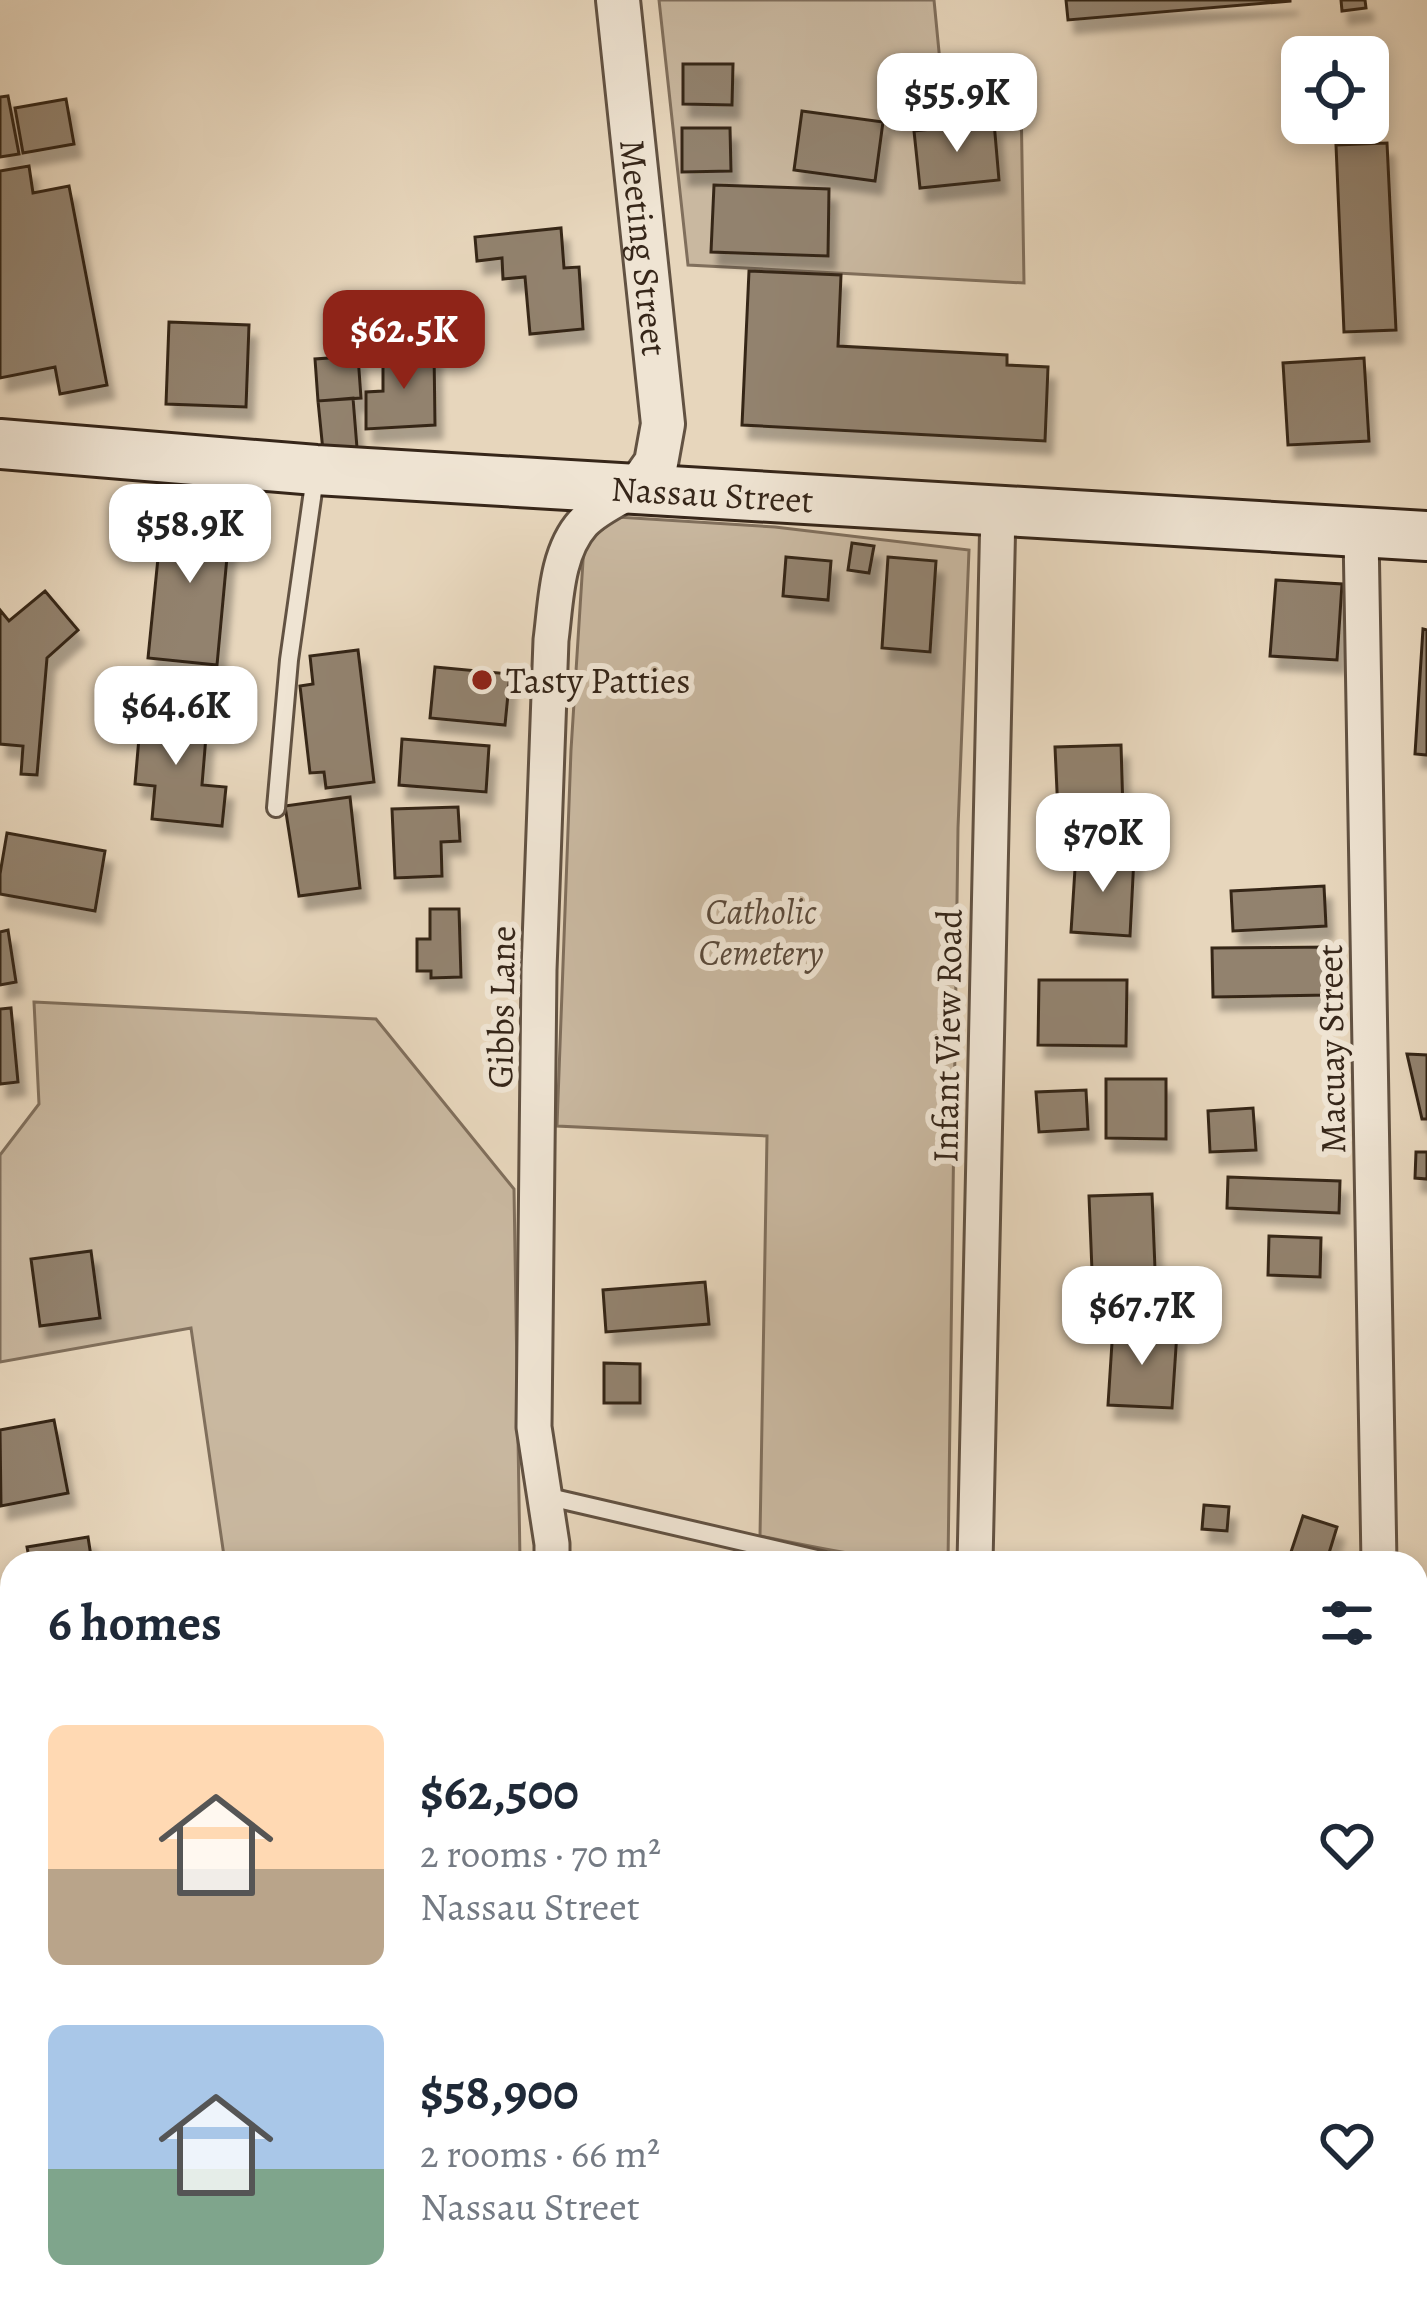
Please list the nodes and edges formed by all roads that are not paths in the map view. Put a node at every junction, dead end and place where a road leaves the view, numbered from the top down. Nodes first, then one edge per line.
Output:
1 (618, 0) edge
2 (0, 443) edge
3 (316, 470) junction
4 (639, 487) junction
5 (998, 510) junction
6 (1361, 533) junction
7 (1427, 536) edge
8 (276, 808) dead end
9 (545, 1496) junction
10 (551, 1551) edge
11 (782, 1551) edge
12 (975, 1551) edge
13 (1378, 1551) edge

1 - 4 street, Meeting Street
2 - 3 main road, Nassau Street
3 - 4 main road, Nassau Street
3 - 8 lane
4 - 5 main road, Nassau Street
4 - 9 street, Gibbs Lane
5 - 6 main road, Nassau Street
5 - 12 street, Infant View Road
6 - 7 main road, Nassau Street
6 - 13 street, Macuay Street
9 - 10 street, Gibbs Lane
9 - 11 lane

